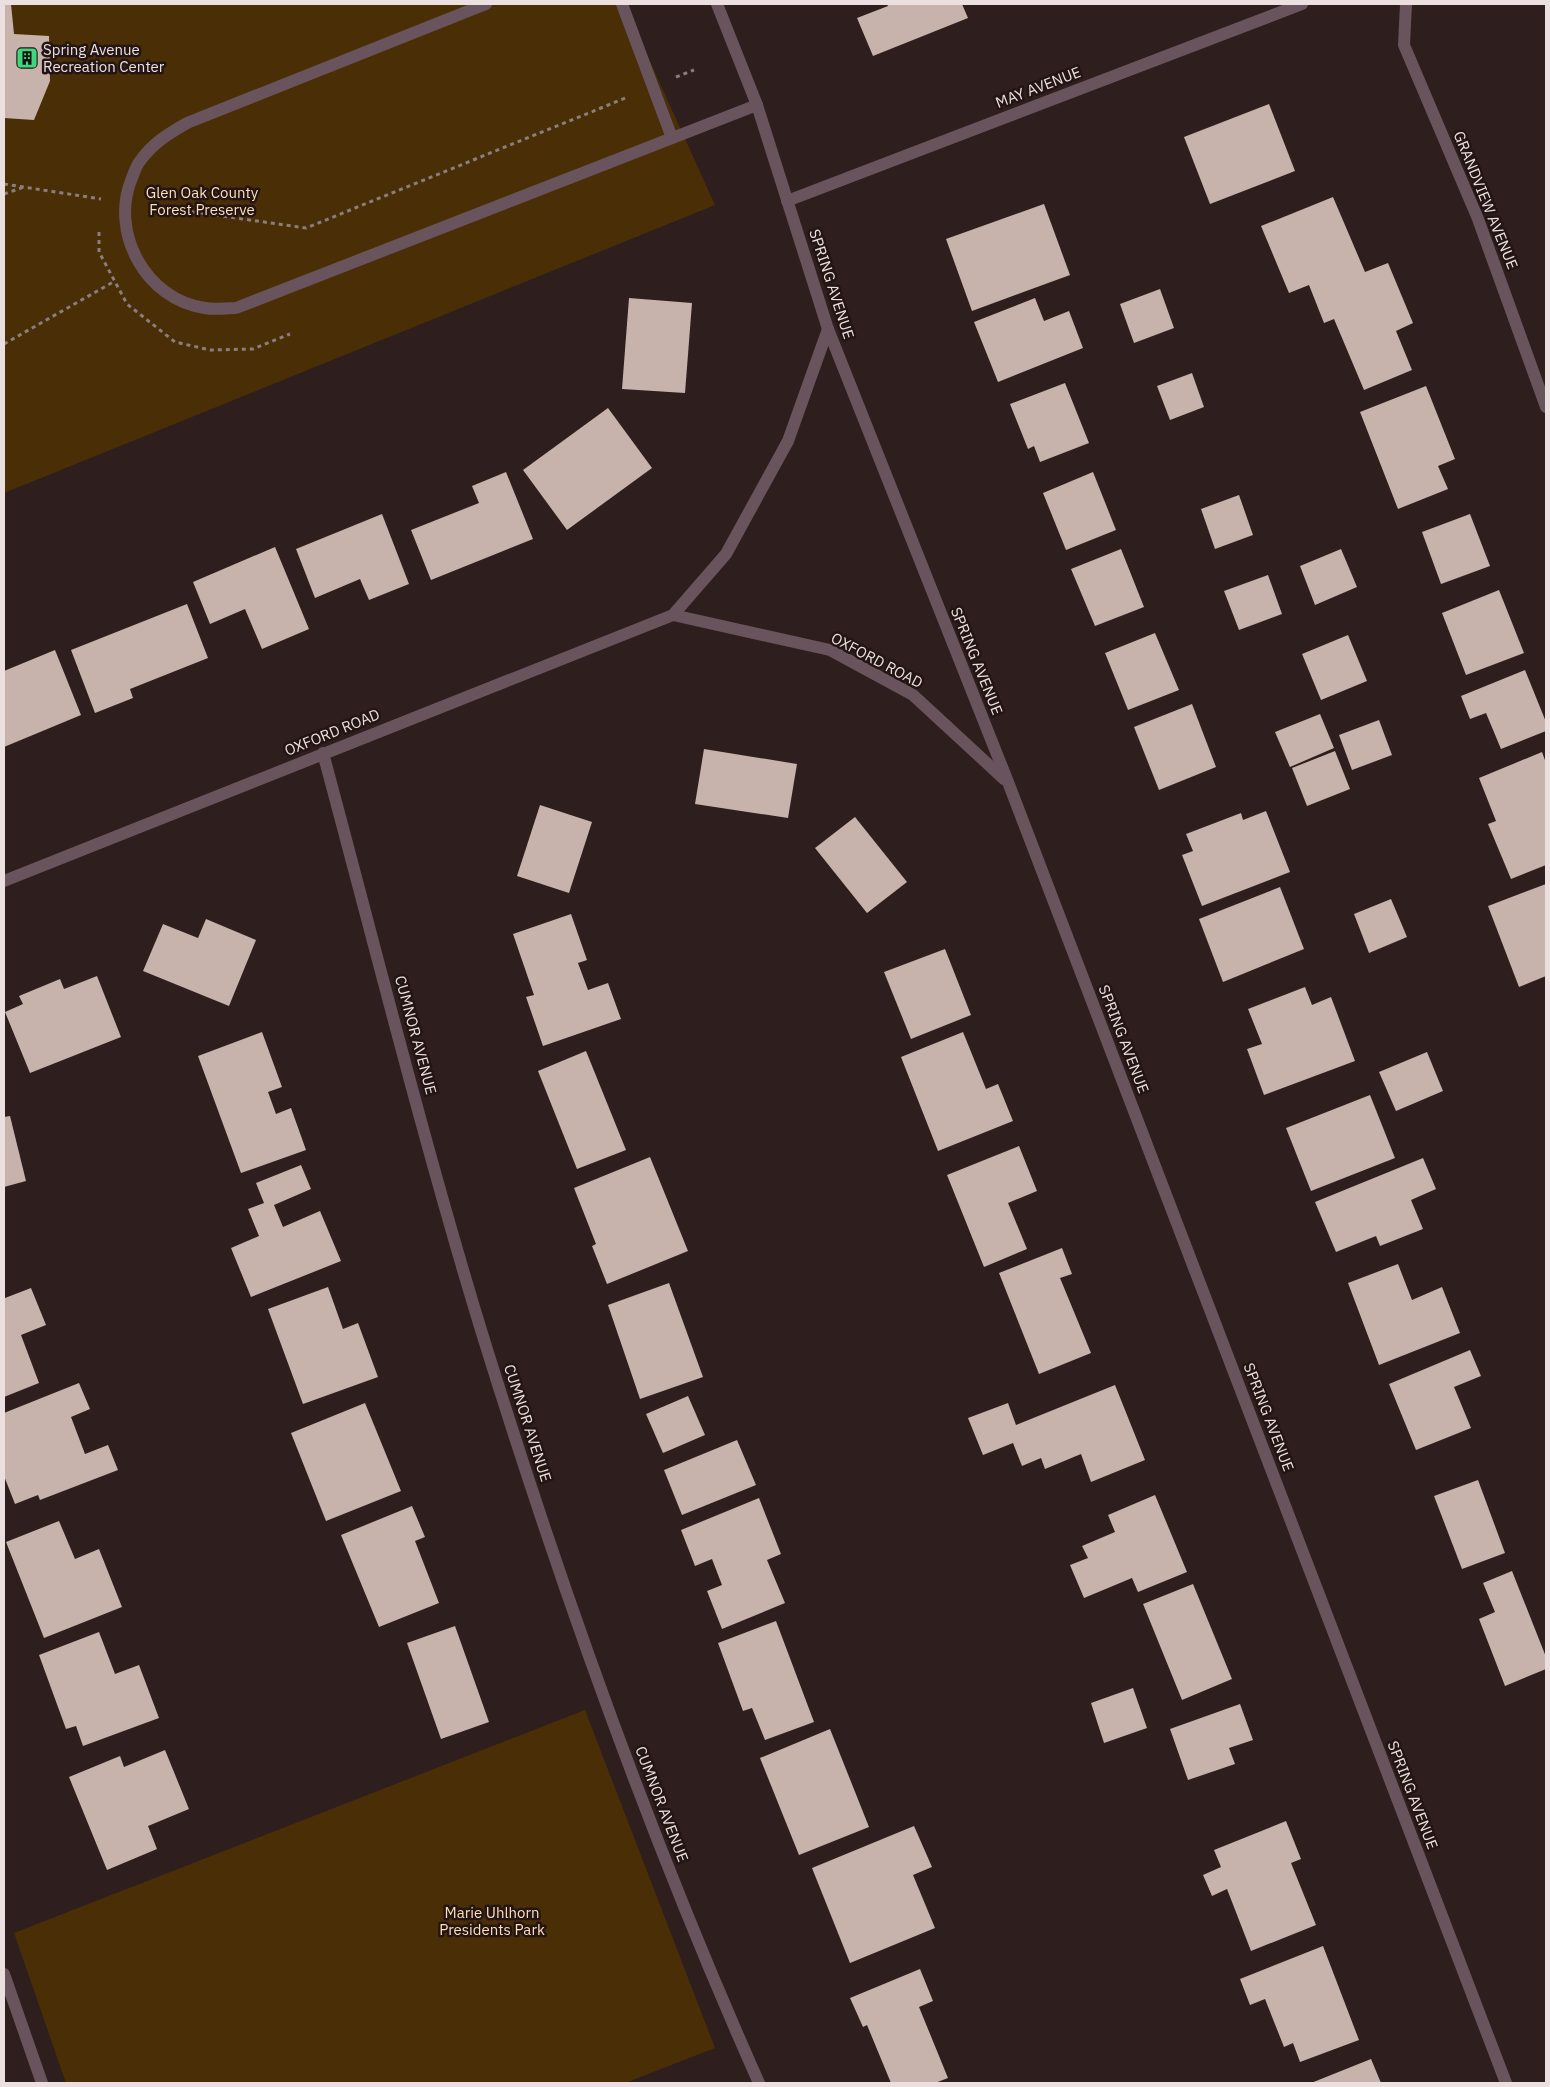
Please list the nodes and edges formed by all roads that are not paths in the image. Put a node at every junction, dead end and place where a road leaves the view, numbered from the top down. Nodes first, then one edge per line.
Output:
1 (486, 4) edge
2 (622, 4) edge
3 (718, 4) edge
4 (1302, 4) edge
5 (1406, 4) edge
6 (757, 105) junction
7 (672, 138) junction
8 (787, 201) junction
9 (828, 329) junction
10 (1546, 407) edge
11 (673, 615) junction
12 (323, 753) junction
13 (1008, 782) junction
14 (4, 881) edge
15 (4, 1974) edge
16 (42, 2083) edge
17 (759, 2083) edge
18 (1506, 2083) edge

1 - 7 street
2 - 7 street
3 - 6 street, SPRING AVENUE
4 - 8 street, MAY AVENUE
5 - 10 street, GRANDVIEW AVENUE
6 - 7 street
6 - 8 street, SPRING AVENUE
8 - 9 street, SPRING AVENUE
9 - 11 street, OXFORD ROAD
9 - 13 street, SPRING AVENUE
11 - 12 street, OXFORD ROAD
11 - 13 street, OXFORD ROAD
12 - 14 street, OXFORD ROAD
12 - 17 street, CUMNOR AVENUE
13 - 18 street, SPRING AVENUE
15 - 16 street

